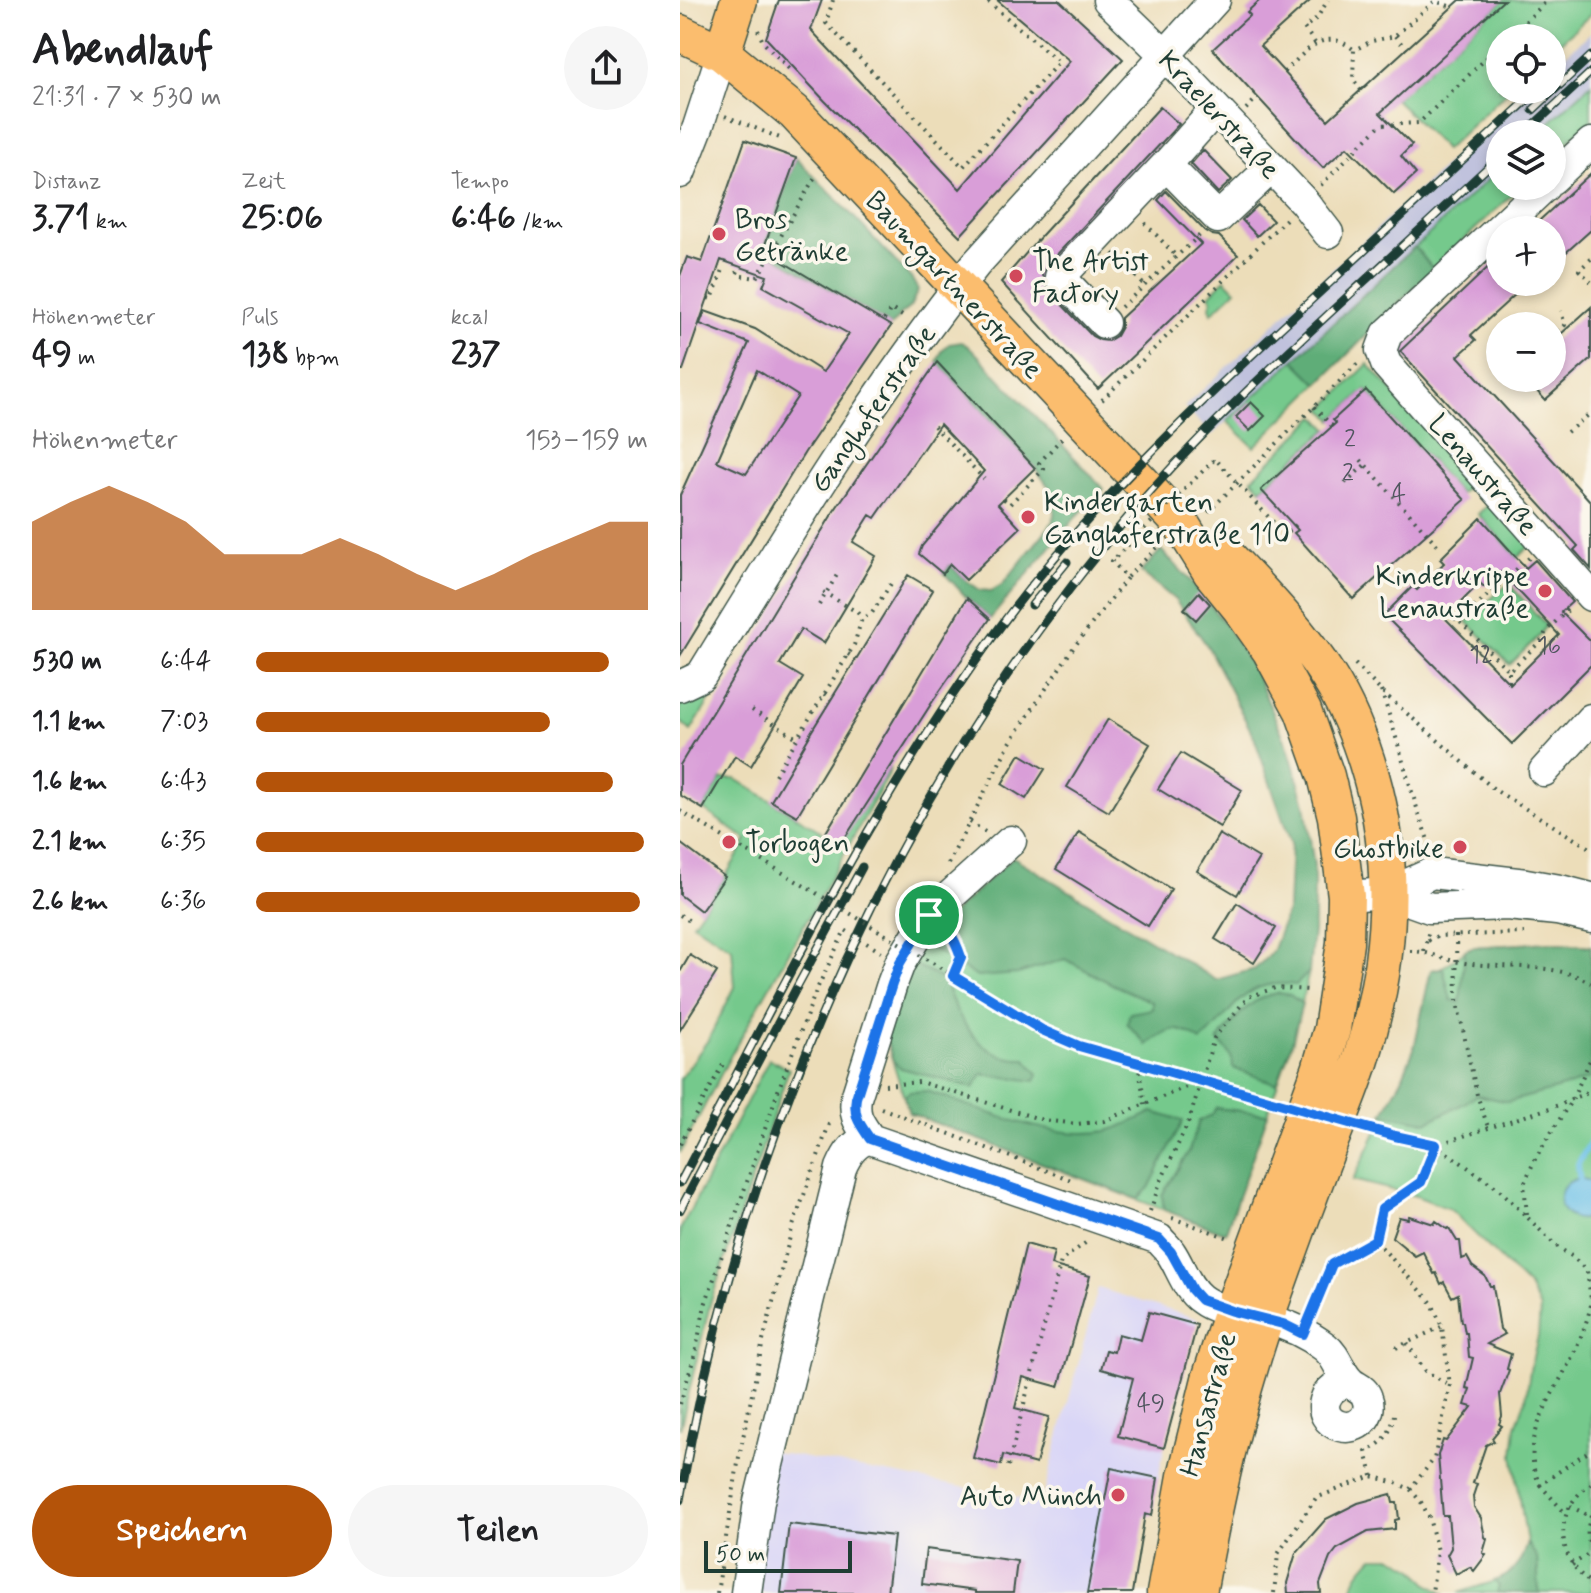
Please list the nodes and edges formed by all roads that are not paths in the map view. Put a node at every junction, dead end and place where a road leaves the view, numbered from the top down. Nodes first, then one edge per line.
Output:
1 (739, 0) edge
2 (1108, 0) edge
3 (1215, 0) edge
4 (680, 33) edge
5 (722, 53) junction
6 (1165, 55) junction
7 (1216, 109) junction
8 (1591, 143) edge
9 (1566, 166) edge
10 (1271, 168) junction
11 (680, 173) edge
12 (1174, 173) dead end
13 (1530, 200) edge
14 (1328, 233) dead end
15 (959, 286) junction
16 (1112, 316) road end
17 (1174, 529) junction
18 (1591, 596) edge
19 (680, 686) edge
20 (1591, 719) edge
21 (1544, 771) dead end
22 (1011, 841) dead end
23 (1388, 893) junction
24 (1346, 896) junction
25 (1591, 898) edge
26 (1591, 918) edge
27 (870, 1139) junction
28 (1249, 1315) junction
29 (1351, 1383) dead end
30 (746, 1593) edge
31 (1165, 1593) edge
32 (1198, 1593) edge

1 - 5 main road
2 - 6 street, Kraelerstraße
3 - 6 street, Ganghoferstraße
4 - 5 main road, Baumgartnerstraße
5 - 11 street
5 - 15 main road, Baumgartnerstraße
6 - 7 street, Kraelerstraße
6 - 15 street, Ganghoferstraße
7 - 10 street, Kraelerstraße
7 - 16 street
8 - 9 street
10 - 12 street
10 - 14 street, Kraelerstraße
13 - 18 street, Lenaustraße
15 - 17 main road, Baumgartnerstraße
15 - 19 street, Ganghoferstraße
17 - 23 main road, Baumgartnerstraße
17 - 24 main road, Baumgartnerstraße
20 - 21 street
22 - 27 street
23 - 24 street
23 - 25 street
23 - 26 street
23 - 28 main road, Hansastraße
24 - 28 main road, Hansastraße
27 - 28 street
27 - 30 street
28 - 29 street, Hansastraße
28 - 31 main road, Hansastraße
28 - 32 main road, Hansastraße

